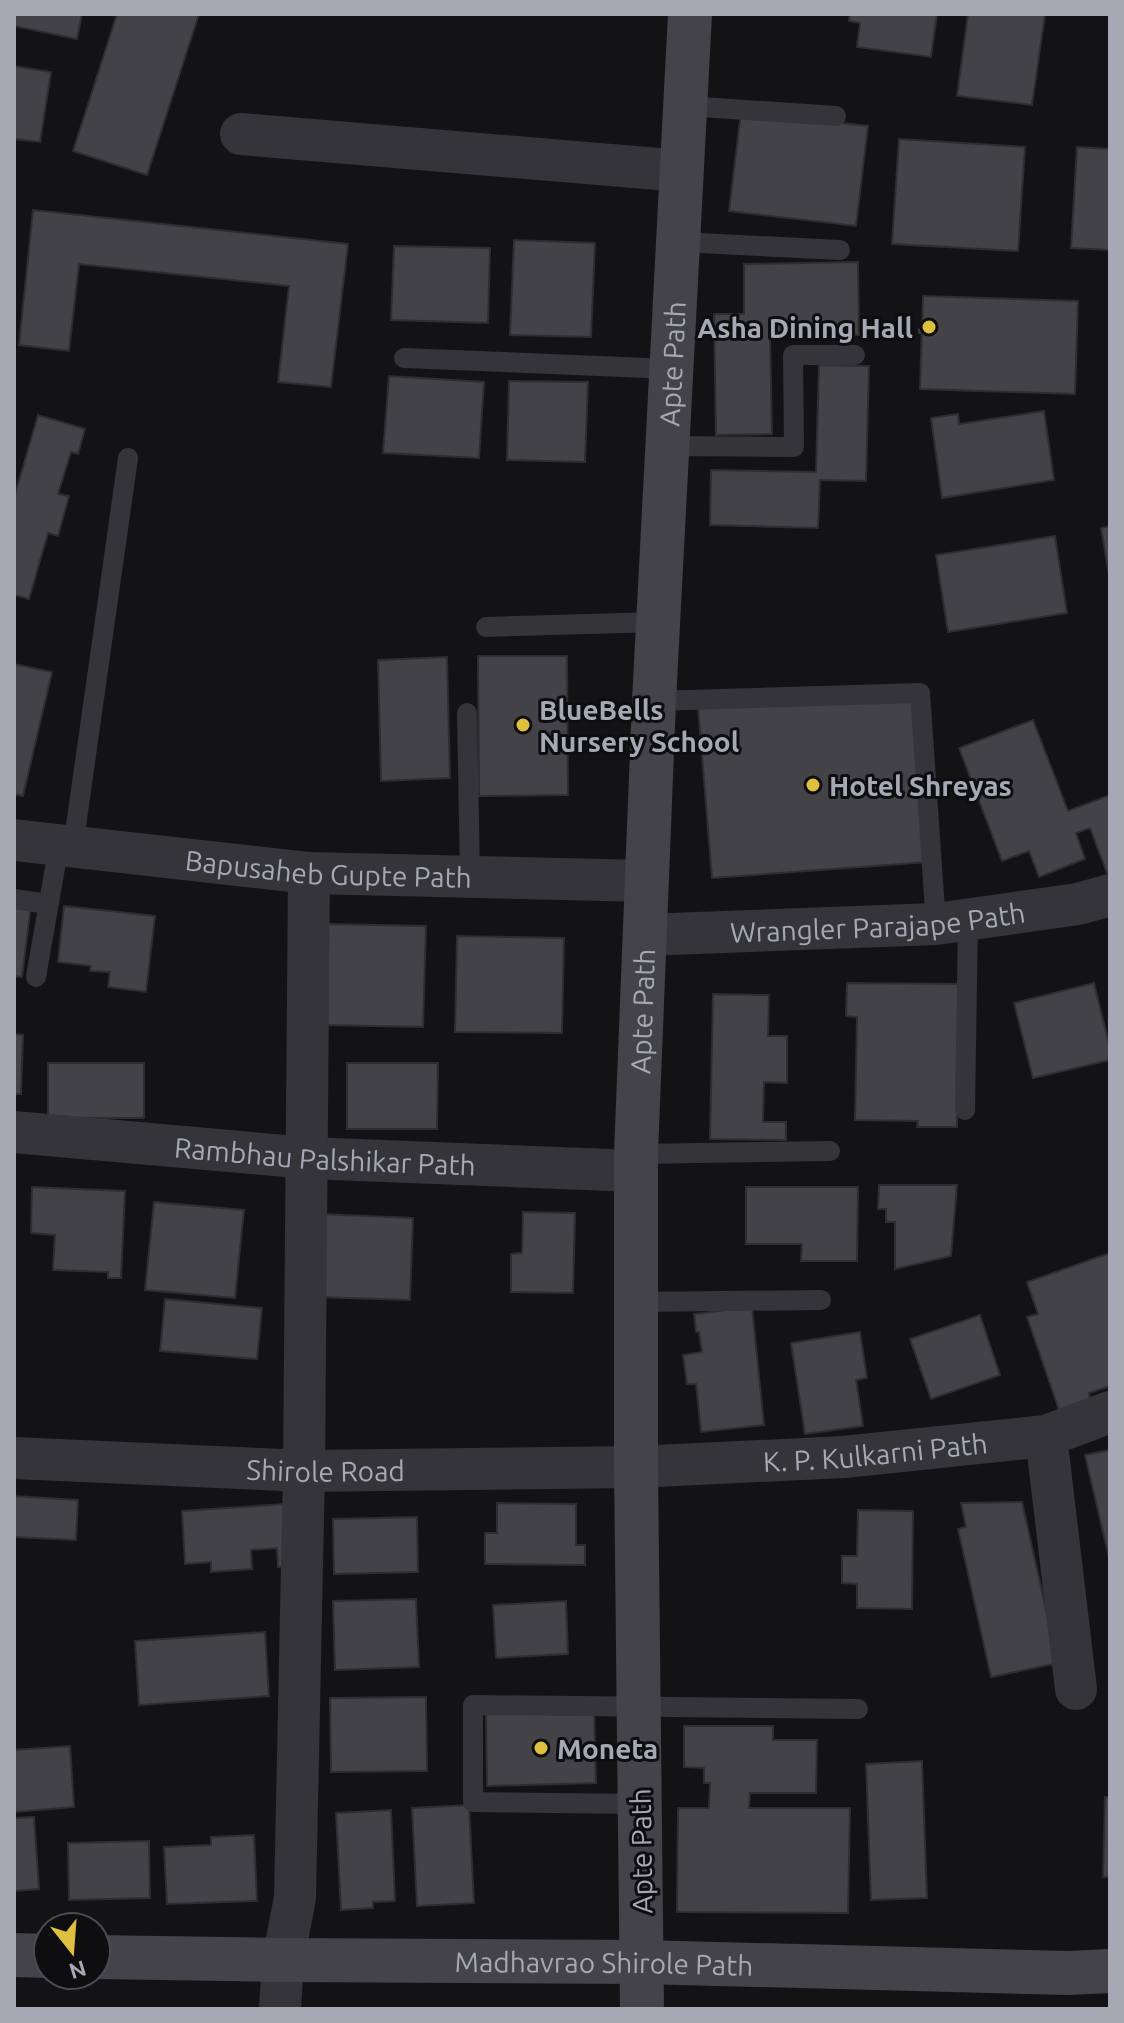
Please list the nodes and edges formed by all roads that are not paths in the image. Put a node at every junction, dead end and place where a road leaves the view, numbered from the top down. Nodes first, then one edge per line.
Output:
1 (690, 14) edge
2 (686, 106) junction
3 (836, 116) dead end
4 (241, 134) dead end
5 (682, 171) junction
6 (679, 242) junction
7 (840, 250) dead end
8 (855, 355) dead end
9 (404, 358) dead end
10 (672, 369) junction
11 (668, 446) junction
12 (128, 458) dead end
13 (658, 622) junction
14 (486, 627) dead end
15 (654, 701) junction
16 (467, 713) dead end
17 (14, 840) edge
18 (66, 846) junction
19 (309, 873) junction
20 (470, 877) junction
21 (646, 881) junction
22 (1110, 895) edge
23 (14, 899) edge
24 (48, 904) junction
25 (952, 922) junction
26 (644, 935) junction
27 (36, 977) dead end
28 (965, 1110) dead end
29 (14, 1132) edge
30 (830, 1151) dead end
31 (308, 1158) junction
32 (636, 1162) junction
33 (821, 1300) dead end
34 (635, 1302) junction
35 (1110, 1412) edge
36 (1046, 1436) junction
37 (14, 1458) edge
38 (636, 1467) junction
39 (304, 1471) junction
40 (1076, 1689) dead end
41 (639, 1706) junction
42 (858, 1709) dead end
43 (640, 1804) junction
44 (112, 1957) edge
45 (283, 1960) junction
46 (642, 1962) junction
47 (1110, 1971) edge
48 (280, 2009) edge
49 (642, 2009) edge

1 - 2 street, Apte Path
2 - 3 lane
2 - 5 street, Apte Path
4 - 5 street
5 - 6 street, Apte Path
6 - 7 lane
6 - 10 street, Apte Path
8 - 11 lane
9 - 10 lane
10 - 11 street, Apte Path
11 - 13 street, Apte Path
12 - 18 lane
13 - 14 lane
13 - 15 street, Apte Path
15 - 21 street, Apte Path
15 - 25 lane
16 - 20 lane
17 - 18 street, Bapusaheb Gupte Path
18 - 19 street, Bapusaheb Gupte Path
18 - 24 lane
19 - 20 street, Bapusaheb Gupte Path
19 - 31 street
20 - 21 street, Bapusaheb Gupte Path
21 - 26 street, Apte Path
22 - 25 street, Wrangler Parajape Path
23 - 24 lane
24 - 27 lane
25 - 26 street, Wrangler Parajape Path
25 - 28 lane
26 - 32 street, Apte Path
29 - 31 street, Rambhau Palshikar Path
30 - 32 lane
31 - 32 street, Rambhau Palshikar Path
31 - 39 street
32 - 34 street, Apte Path
33 - 34 lane
34 - 38 street, Apte Path
35 - 36 street, K. P. Kulkarni Path
36 - 38 street, K. P. Kulkarni Path
36 - 40 street
37 - 39 street, Shirole Road
38 - 39 street, Shirole Road
38 - 41 street, Apte Path
39 - 45 street
41 - 42 lane
41 - 43 street, Apte Path
41 - 43 lane
43 - 46 street, Apte Path
44 - 45 street, Madhavrao Shirole Path
45 - 46 street, Madhavrao Shirole Path
45 - 48 street
46 - 47 street, Madhavrao Shirole Path
46 - 49 street, Apte Path

